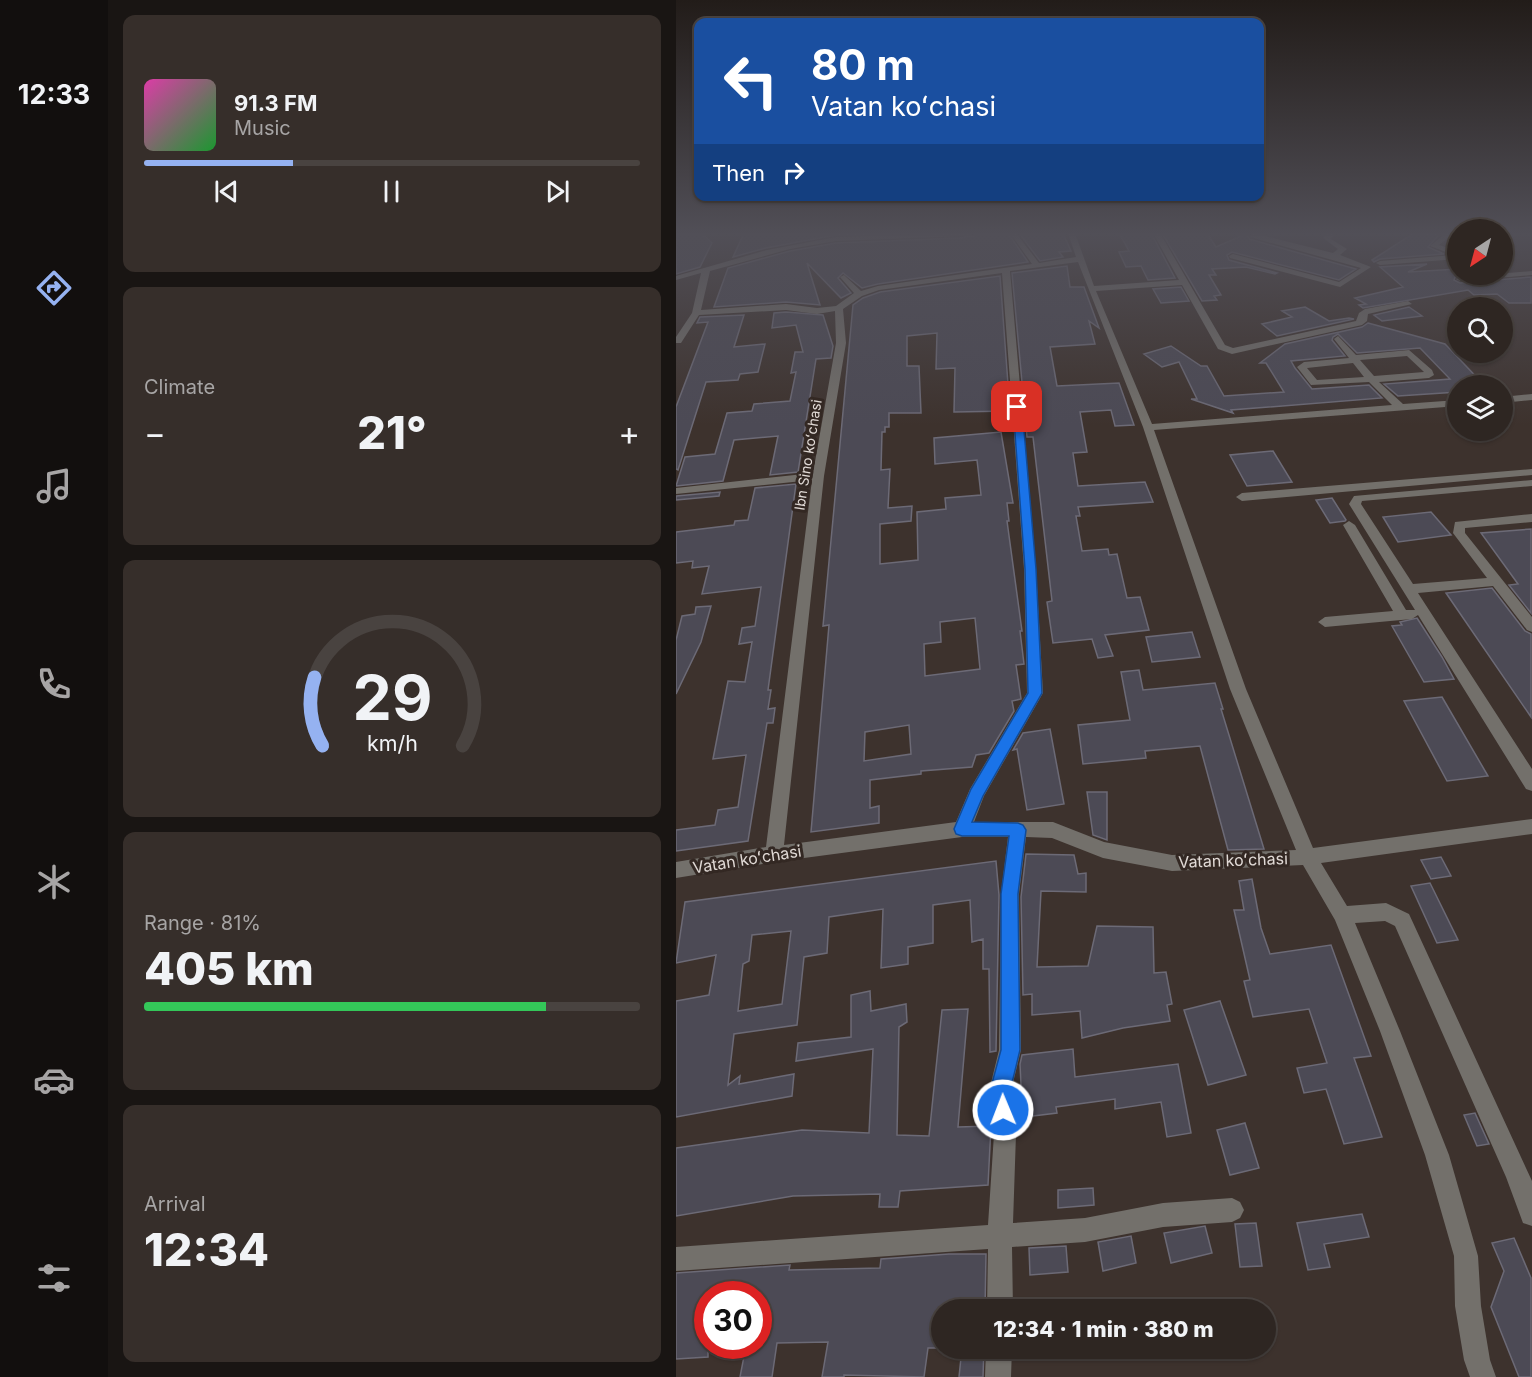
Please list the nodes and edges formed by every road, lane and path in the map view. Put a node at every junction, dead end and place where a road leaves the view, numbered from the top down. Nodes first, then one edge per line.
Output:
1 (700, 297) edge
2 (854, 297) edge
3 (1008, 297) edge
4 (1094, 297) edge
5 (1193, 297) edge
6 (1408, 304) dead end
7 (840, 308) junction
8 (696, 313) junction
9 (1338, 339) dead end
10 (677, 342) edge
11 (1355, 359) junction
12 (1371, 379) junction
13 (1531, 397) edge
14 (1513, 399) edge
15 (1447, 404) edge
16 (1401, 408) junction
17 (1148, 428) junction
18 (1531, 472) edge
19 (818, 476) junction
20 (1531, 483) edge
21 (676, 491) edge
22 (1242, 497) dead end
23 (1531, 518) edge
24 (1350, 525) dead end
25 (1496, 581) junction
26 (1409, 589) junction
27 (1423, 613) junction
28 (1402, 615) junction
29 (1325, 622) dead end
30 (1531, 627) edge
31 (1531, 784) edge
32 (1531, 826) edge
33 (962, 829) junction
34 (1018, 830) junction
35 (774, 854) junction
36 (1308, 857) junction
37 (676, 870) edge
38 (1342, 915) junction
39 (1232, 1210) dead end
40 (1531, 1214) edge
41 (1000, 1236) junction
42 (676, 1259) edge
43 (1000, 1299) edge
44 (999, 1359) edge
45 (998, 1377) edge
46 (1483, 1377) edge

1 - 8 street
2 - 7 street
3 - 33 street
4 - 17 street
5 - 6 street
7 - 8 street
7 - 19 street, Ibn Sino koʻchasi
8 - 10 street
9 - 11 street
11 - 12 street
11 - 12 street
11 - 12 street
12 - 16 street
13 - 14 street
15 - 16 street
16 - 17 street
17 - 36 street
18 - 22 street
19 - 21 street
19 - 35 street, Ibn Sino koʻchasi
20 - 26 street
23 - 25 street
24 - 28 street
25 - 26 street
25 - 30 street
26 - 27 street
27 - 28 street
27 - 31 street
28 - 29 street
32 - 36 street, Vatan koʻchasi
33 - 34 street, Vatan koʻchasi
33 - 35 street, Vatan koʻchasi
34 - 36 street, Vatan koʻchasi
34 - 41 street
35 - 37 street, Vatan koʻchasi
36 - 38 street
38 - 40 street
38 - 46 street
39 - 41 street
41 - 42 street
41 - 43 street
44 - 45 street

